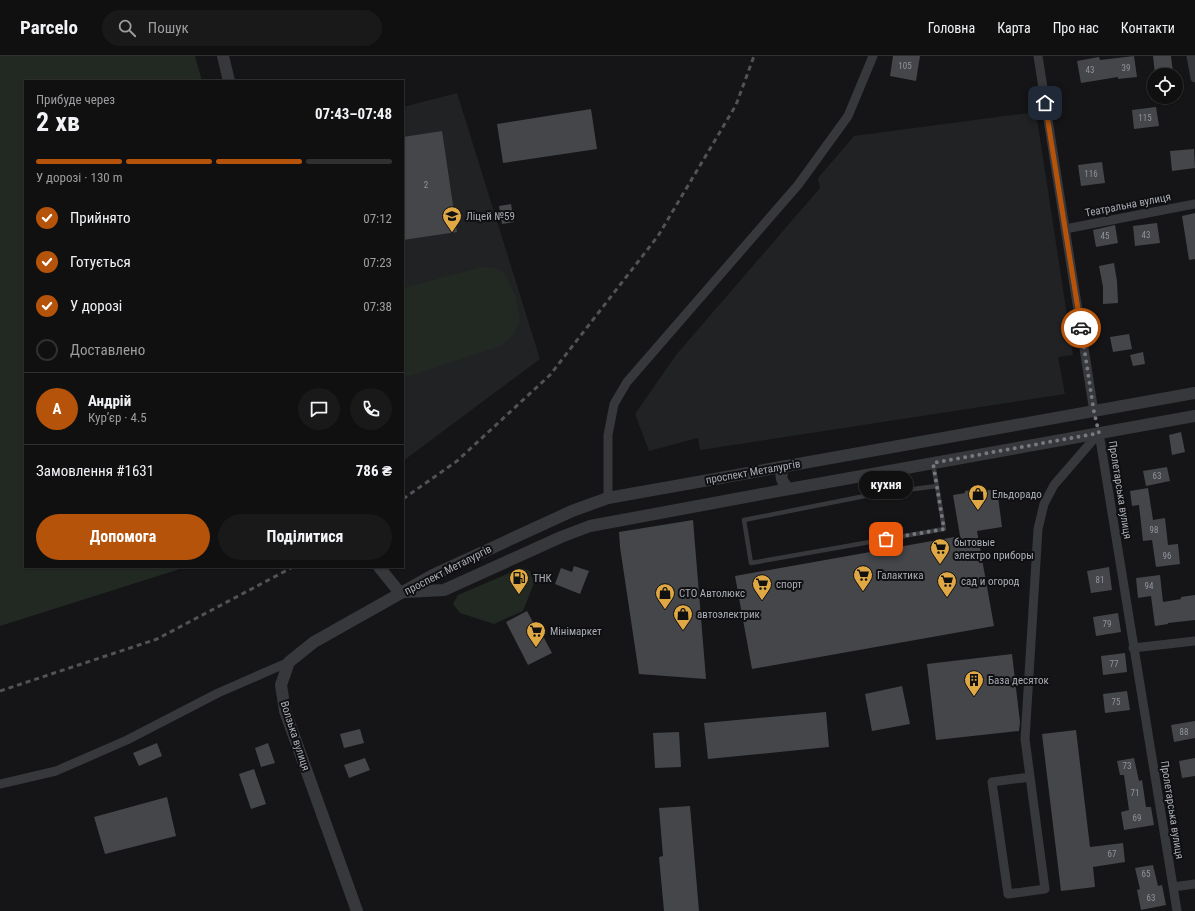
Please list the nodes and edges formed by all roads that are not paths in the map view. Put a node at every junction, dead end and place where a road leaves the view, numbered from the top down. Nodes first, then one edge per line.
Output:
1 (223, 56) edge
2 (873, 56) edge
3 (1038, 56) edge
4 (1191, 56) edge
5 (1195, 78) edge
6 (229, 80) edge
7 (1195, 204) edge
8 (1065, 229) junction
9 (1195, 393) edge
10 (1094, 412) junction
11 (1195, 416) edge
12 (1099, 433) junction
13 (933, 463) junction
14 (784, 466) junction
15 (936, 486) junction
16 (789, 489) junction
17 (608, 498) junction
18 (380, 568) edge
19 (400, 593) junction
20 (1195, 641) edge
21 (1133, 648) junction
22 (289, 662) junction
23 (1030, 777) junction
24 (0, 784) edge
25 (1195, 884) edge
26 (1173, 887) junction
27 (357, 911) edge
28 (1177, 911) edge

1 - 6 street
2 - 17 street
3 - 8 street
4 - 5 street
7 - 8 street, Театральна вулиця
8 - 10 street
9 - 10 street, проспект Металургів
10 - 12 street
10 - 14 street, проспект Металургів
11 - 12 street, проспект Металургів
12 - 13 street, проспект Металургів
12 - 21 street, Пролетарська вулиця
12 - 23 street, Пролетарська вулиця
13 - 15 lane
13 - 16 street, проспект Металургів
14 - 16 street
14 - 17 street, проспект Металургів
15 - 15 lane
16 - 19 street, проспект Металургів
17 - 19 street, проспект Металургів
18 - 19 street
19 - 22 street
20 - 21 street
21 - 26 street, Пролетарська вулиця
22 - 24 street
22 - 27 street, Волзька вулиця
23 - 23 street, Пролетарська вулиця
25 - 26 street
26 - 28 street, Пролетарська вулиця

